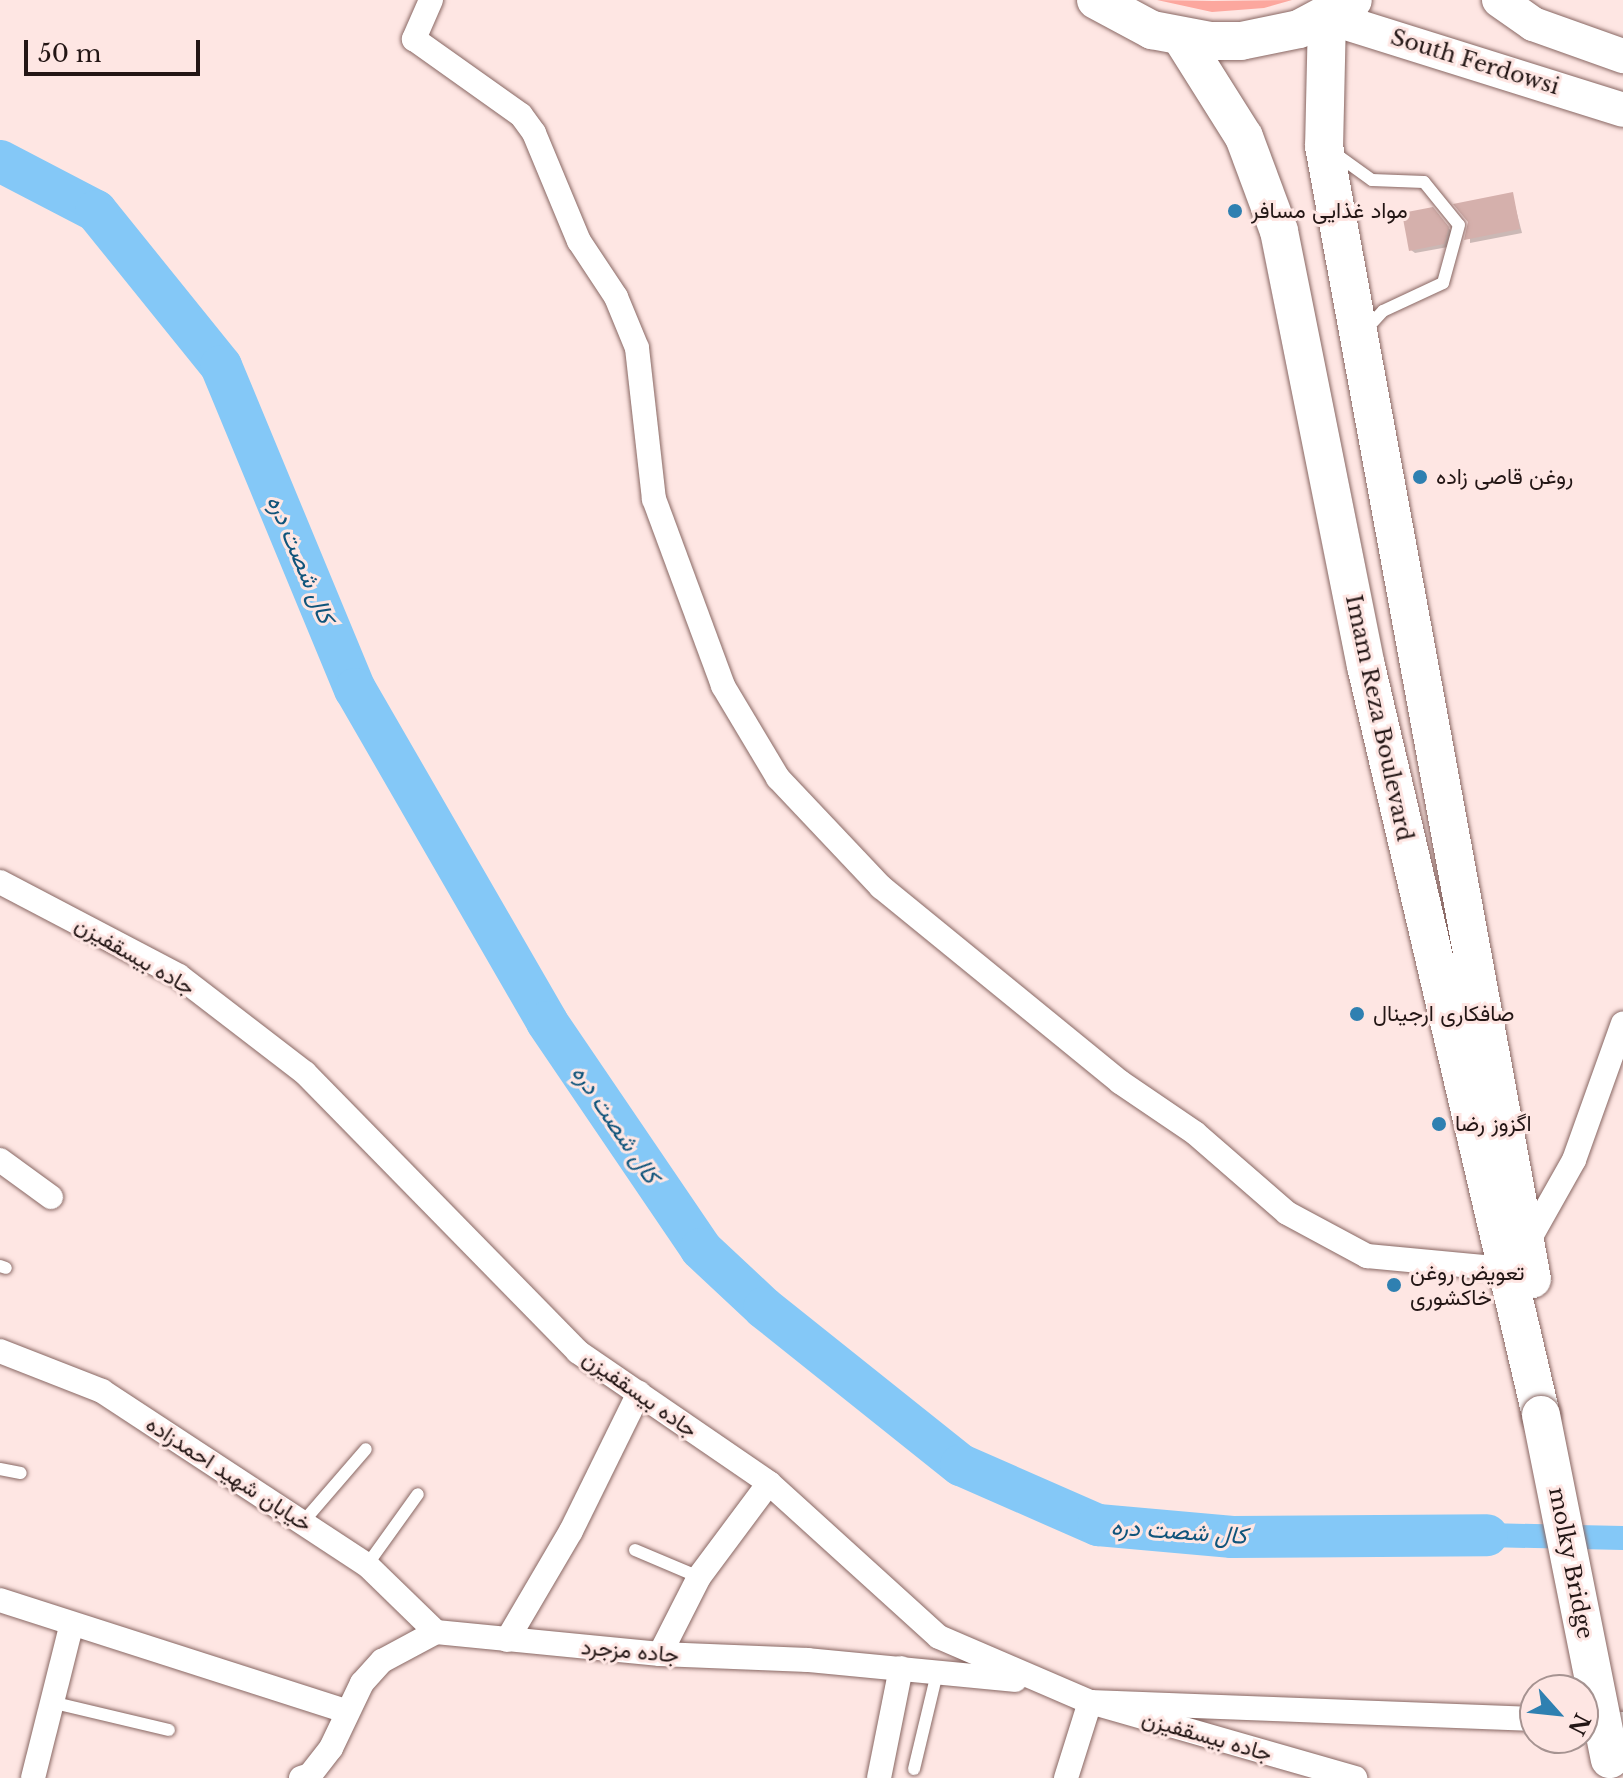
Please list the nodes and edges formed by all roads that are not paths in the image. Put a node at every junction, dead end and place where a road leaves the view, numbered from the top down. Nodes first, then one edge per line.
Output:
1 (431, 0) edge
2 (1096, 0) edge
3 (1499, 0) edge
4 (1340, 8) edge
5 (1181, 37) junction
6 (1623, 56) edge
7 (1623, 110) edge
8 (1324, 146) junction
9 (1359, 338) junction
10 (1416, 656) junction
11 (1366, 666) junction
12 (0, 882) edge
13 (1623, 1023) edge
14 (0, 1160) edge
15 (51, 1197) dead end
16 (1515, 1258) junction
17 (0, 1351) edge
18 (639, 1393) junction
19 (1549, 1411) joint
20 (366, 1449) dead end
21 (0, 1469) edge
22 (21, 1473) dead end
23 (769, 1483) junction
24 (418, 1494) dead end
25 (303, 1522) junction
26 (635, 1550) dead end
27 (367, 1565) junction
28 (699, 1577) junction
29 (0, 1600) edge
30 (71, 1627) junction
31 (436, 1632) junction
32 (507, 1640) junction
33 (660, 1654) junction
34 (901, 1668) junction
35 (937, 1673) junction
36 (1032, 1681) junction
37 (1090, 1702) junction
38 (55, 1703) junction
39 (345, 1711) junction
40 (1519, 1718) edge
41 (169, 1730) dead end
42 (1599, 1734) edge
43 (1617, 1747) edge
44 (914, 1769) dead end
45 (307, 1777) edge
46 (33, 1778) edge
47 (879, 1778) edge
48 (1066, 1778) edge
49 (1355, 1778) edge

1 - 16 street
2 - 5 main road
3 - 6 main road
4 - 5 main road
4 - 7 main road, South Ferdowsi
4 - 8 main road, Imam Reza Boulevard
5 - 11 main road, Imam Reza Boulevard
8 - 9 main road, Imam Reza Boulevard
8 - 9 lane
9 - 10 main road, Imam Reza Boulevard
10 - 11 main road
10 - 16 main road, Imam Reza Boulevard
11 - 16 main road, Imam Reza Boulevard
12 - 18 street, جاده بیسقفیزن
13 - 16 street
14 - 15 street
16 - 19 main road, Imam Reza Boulevard
17 - 25 street, خیابان شهید احمدزاده
18 - 23 street, جاده بیسقفیزن
18 - 32 street
19 - 43 main road, molky Bridge
20 - 25 lane
21 - 22 lane
23 - 28 street
23 - 36 street, جاده بیسقفیزن
24 - 27 lane
25 - 27 street, خیابان شهید احمدزاده
26 - 28 lane
27 - 31 street, خیابان شهید احمدزاده
28 - 33 street
29 - 30 street
30 - 38 street
30 - 39 street
31 - 32 street, جاده مزجرد
31 - 39 street
32 - 33 street, جاده مزجرد
33 - 34 street, جاده مزجرد
34 - 35 street, جاده مزجرد
34 - 47 street
35 - 36 street, جاده مزجرد
35 - 44 lane
36 - 37 street, جاده بیسقفیزن
37 - 40 street
37 - 48 street
37 - 49 street, جاده بیسقفیزن
38 - 41 lane
38 - 46 street
39 - 45 street
42 - 43 street

